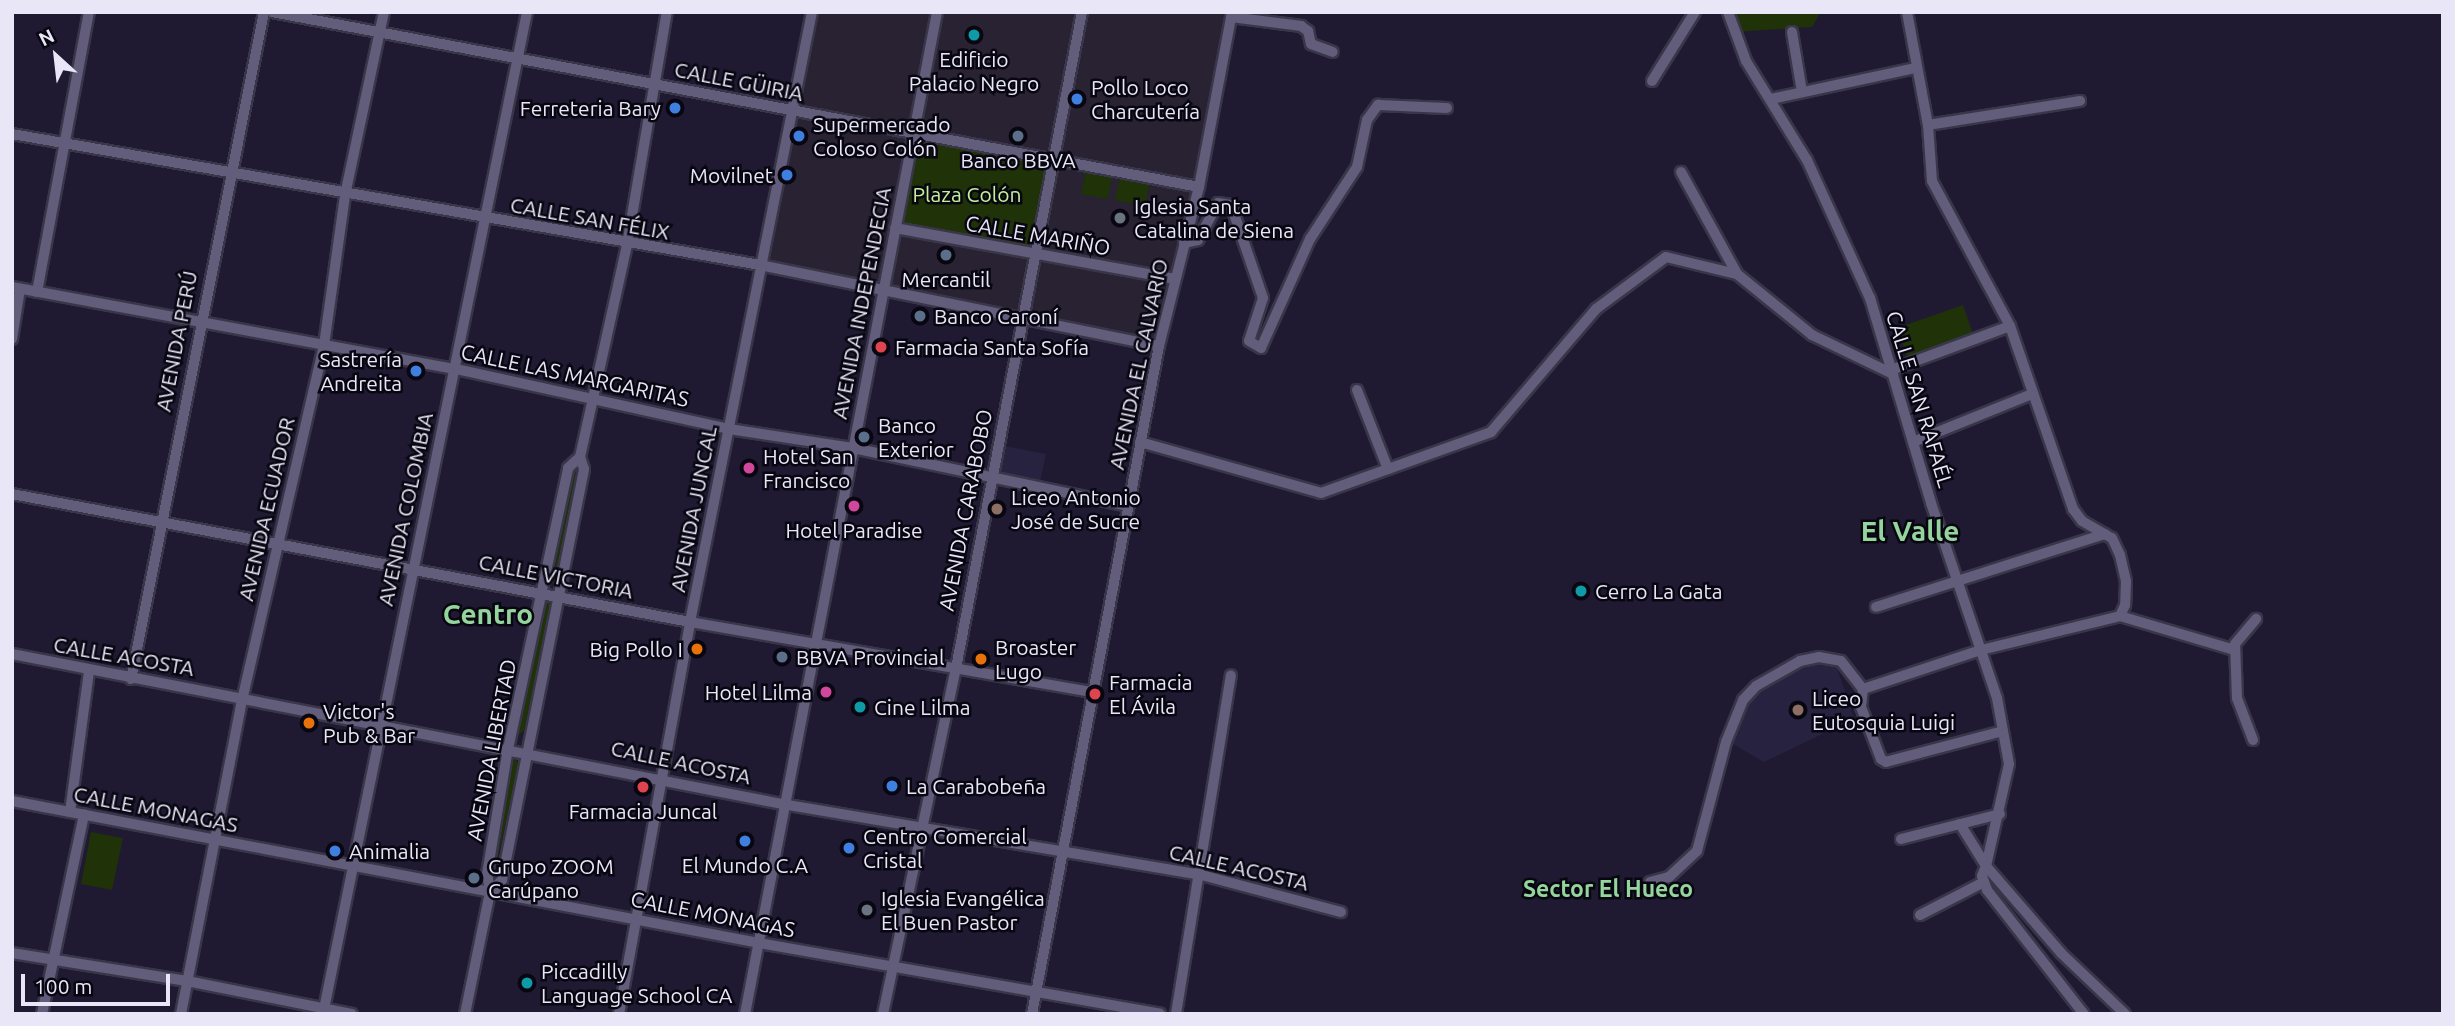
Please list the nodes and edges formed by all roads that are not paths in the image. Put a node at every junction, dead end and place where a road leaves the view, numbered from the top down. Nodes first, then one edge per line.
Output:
1 (89, 12) edge
2 (264, 12) edge
3 (272, 12) edge
4 (383, 12) edge
5 (527, 12) edge
6 (667, 12) edge
7 (812, 12) edge
8 (937, 12) edge
9 (1082, 12) edge
10 (1695, 12) edge
11 (1728, 12) edge
12 (1907, 12) edge
13 (1232, 15) edge
14 (1792, 32) dead end
15 (379, 33) junction
16 (1333, 52) dead end
17 (517, 59) junction
18 (1915, 68) junction
19 (1652, 81) dead end
20 (653, 84) junction
21 (1802, 92) junction
22 (1771, 99) junction
23 (2080, 101) dead end
24 (1447, 108) dead end
25 (793, 110) junction
26 (1928, 125) junction
27 (12, 134) edge
28 (913, 134) junction
29 (66, 144) junction
30 (1053, 160) junction
31 (1681, 172) dead end
32 (228, 176) junction
33 (1199, 187) junction
34 (345, 195) junction
35 (486, 218) junction
36 (895, 228) junction
37 (1184, 243) junction
38 (627, 245) junction
39 (1035, 255) junction
40 (760, 265) junction
41 (1737, 274) junction
42 (1175, 279) junction
43 (16, 288) edge
44 (883, 290) junction
45 (37, 292) junction
46 (1021, 318) junction
47 (200, 322) junction
48 (2010, 326) junction
49 (12, 339) edge
50 (324, 345) junction
51 (1159, 346) junction
52 (456, 369) junction
53 (1892, 372) junction
54 (1357, 390) dead end
55 (2032, 394) junction
56 (593, 397) junction
57 (729, 429) junction
58 (1140, 442) junction
59 (1913, 442) junction
60 (853, 448) junction
61 (580, 457) junction
62 (1388, 469) junction
63 (990, 478) junction
64 (12, 494) edge
65 (1128, 506) junction
66 (161, 521) junction
67 (2105, 534) junction
68 (278, 543) junction
69 (412, 568) junction
70 (1958, 581) junction
71 (543, 592) junction
72 (558, 595) junction
73 (1876, 607) dead end
74 (2119, 616) junction
75 (2256, 619) dead end
76 (690, 622) junction
77 (816, 643) junction
78 (1981, 650) junction
79 (2235, 650) junction
80 (12, 654) edge
81 (956, 668) junction
82 (89, 671) junction
83 (1231, 675) dead end
84 (131, 679) junction
85 (1863, 690) junction
86 (1093, 692) junction
87 (243, 696) junction
88 (379, 725) junction
89 (2003, 731) junction
90 (2253, 740) dead end
91 (508, 749) junction
92 (526, 752) junction
93 (664, 777) junction
94 (12, 801) edge
95 (782, 804) junction
96 (71, 812) junction
97 (84, 814) junction
98 (2000, 814) junction
99 (1960, 824) junction
100 (924, 826) junction
101 (214, 839) junction
102 (1901, 839) dead end
103 (1063, 851) junction
104 (351, 866) junction
105 (1986, 866) junction
106 (1198, 874) junction
107 (1984, 881) junction
108 (1650, 882) dead end
109 (490, 892) junction
110 (1341, 912) dead end
111 (1920, 915) dead end
112 (635, 919) junction
113 (759, 943) junction
114 (12, 953) edge
115 (52, 961) junction
116 (892, 967) junction
117 (187, 981) junction
118 (1037, 991) junction
119 (324, 1011) edge
120 (42, 1014) edge
121 (181, 1014) edge
122 (352, 1014) edge
123 (465, 1014) edge
124 (619, 1014) edge
125 (745, 1014) edge
126 (883, 1014) edge
127 (1032, 1014) edge
128 (1160, 1014) edge
129 (1176, 1014) edge
130 (2084, 1014) edge
131 (2125, 1014) edge

1 - 29 street
2 - 32 street, AVENIDA PERÚ
3 - 15 street, CALLE GÜIRIA
4 - 15 street, AVENIDA ECUADOR
5 - 17 street, AVENIDA COLOMBIA
6 - 20 street, AVENIDA LIBERTAD
7 - 25 street, AVENIDA JUNCAL
8 - 28 street, AVENIDA INDEPENDECIA
9 - 30 street, AVENIDA CARABOBO
10 - 19 street
11 - 22 street, CALLE SAN RAFAÉL
12 - 18 street
13 - 16 street
13 - 33 street, AVENIDA EL CALVARIO
14 - 21 street
15 - 17 street, CALLE GÜIRIA
15 - 34 street, AVENIDA ECUADOR
17 - 20 street, CALLE GÜIRIA
17 - 35 street, AVENIDA COLOMBIA
18 - 21 street
18 - 26 street
20 - 25 street, CALLE GÜIRIA
20 - 38 street, AVENIDA LIBERTAD
21 - 22 street
22 - 53 street, CALLE SAN RAFAÉL
23 - 26 street
24 - 37 street
25 - 28 street, CALLE GÜIRIA
25 - 40 street, AVENIDA JUNCAL
26 - 48 street
27 - 29 street, CALLE SAN FÉLIX
28 - 30 street, CALLE GÜIRIA
28 - 36 street, AVENIDA INDEPENDECIA
29 - 32 street, CALLE SAN FÉLIX
29 - 45 street
30 - 33 street, CALLE GÜIRIA
30 - 39 street, AVENIDA CARABOBO
31 - 41 street
32 - 34 street, CALLE SAN FÉLIX
32 - 47 street, AVENIDA PERÚ
33 - 37 street, AVENIDA EL CALVARIO
34 - 35 street, CALLE SAN FÉLIX
34 - 50 street, AVENIDA ECUADOR
35 - 38 street, CALLE SAN FÉLIX
35 - 52 street, AVENIDA COLOMBIA
36 - 39 street, CALLE MARIÑO
36 - 44 street, AVENIDA INDEPENDECIA
37 - 42 street, AVENIDA EL CALVARIO
38 - 40 street, CALLE SAN FÉLIX
38 - 56 street, AVENIDA LIBERTAD
39 - 42 street, CALLE MARIÑO
39 - 46 street, AVENIDA CARABOBO
40 - 44 street, CALLE SAN FÉLIX
40 - 57 street, AVENIDA JUNCAL
41 - 53 street
41 - 62 street
42 - 51 street, AVENIDA EL CALVARIO
43 - 45 street, CALLE LAS MARGARITAS
43 - 49 street
44 - 46 street, CALLE SAN FÉLIX
44 - 60 street, AVENIDA INDEPENDECIA
45 - 47 street, CALLE LAS MARGARITAS
46 - 51 street, CALLE SAN FÉLIX
46 - 63 street, AVENIDA CARABOBO
47 - 50 street, CALLE LAS MARGARITAS
47 - 66 street, AVENIDA PERÚ
48 - 53 street
48 - 55 street
50 - 52 street, CALLE LAS MARGARITAS
50 - 68 street, AVENIDA ECUADOR
51 - 58 street, AVENIDA EL CALVARIO
52 - 56 street, CALLE LAS MARGARITAS
52 - 69 street, AVENIDA COLOMBIA
53 - 59 street, CALLE SAN RAFAÉL
54 - 62 street
55 - 59 street
55 - 67 street
56 - 57 street, CALLE LAS MARGARITAS
56 - 61 street, AVENIDA LIBERTAD
57 - 60 street, CALLE LAS MARGARITAS
57 - 76 street, AVENIDA JUNCAL
58 - 62 street
58 - 65 street, AVENIDA EL CALVARIO
59 - 70 street, CALLE SAN RAFAÉL
60 - 63 street, CALLE LAS MARGARITAS
60 - 77 street, AVENIDA INDEPENDECIA
61 - 71 street, AVENIDA LIBERTAD
61 - 72 street, AVENIDA LIBERTAD
63 - 65 street, CALLE LAS MARGARITAS
63 - 81 street, AVENIDA CARABOBO
64 - 66 street, CALLE VICTORIA
65 - 86 street, AVENIDA EL CALVARIO
66 - 68 street, CALLE VICTORIA
66 - 84 street, AVENIDA PERÚ
67 - 70 street
67 - 74 street
68 - 69 street, CALLE VICTORIA
68 - 87 street, AVENIDA ECUADOR
69 - 71 street, CALLE VICTORIA
69 - 88 street, AVENIDA COLOMBIA
70 - 73 street
70 - 78 street, CALLE SAN RAFAÉL
71 - 72 street, CALLE VICTORIA
71 - 91 street, AVENIDA LIBERTAD
72 - 76 street, CALLE VICTORIA
72 - 92 street, AVENIDA LIBERTAD
74 - 78 street
74 - 79 street
75 - 79 street
76 - 77 street, CALLE VICTORIA
76 - 93 street, AVENIDA JUNCAL
77 - 81 street, CALLE VICTORIA
77 - 95 street, AVENIDA INDEPENDECIA
78 - 85 street
78 - 89 street, CALLE SAN RAFAÉL
79 - 90 street
80 - 82 street, CALLE ACOSTA
81 - 86 street, CALLE VICTORIA
81 - 100 street, AVENIDA CARABOBO
82 - 84 street, CALLE ACOSTA
82 - 96 street
83 - 106 street
84 - 87 street, CALLE ACOSTA
85 - 89 street
85 - 108 street
86 - 103 street, AVENIDA EL CALVARIO
87 - 88 street, CALLE ACOSTA
87 - 101 street, AVENIDA ECUADOR
88 - 91 street, CALLE ACOSTA
88 - 104 street, AVENIDA COLOMBIA
89 - 98 street, CALLE SAN RAFAÉL
91 - 92 street, CALLE ACOSTA
91 - 109 street, AVENIDA LIBERTAD
92 - 93 street, CALLE ACOSTA
92 - 109 street, AVENIDA LIBERTAD
93 - 95 street, CALLE ACOSTA
93 - 112 street, AVENIDA JUNCAL
94 - 96 street, CALLE MONAGAS
95 - 100 street, CALLE ACOSTA
95 - 113 street, AVENIDA INDEPENDECIA
96 - 97 street, CALLE MONAGAS
97 - 101 street, CALLE MONAGAS
97 - 115 street
98 - 99 street
98 - 105 street, CALLE SAN RAFAÉL
99 - 102 street
99 - 105 street
100 - 103 street, CALLE ACOSTA
100 - 116 street, AVENIDA CARABOBO
101 - 104 street, CALLE MONAGAS
101 - 117 street, AVENIDA ECUADOR
103 - 106 street, CALLE ACOSTA
103 - 118 street, AVENIDA EL CALVARIO
104 - 109 street, CALLE MONAGAS
104 - 119 street, AVENIDA COLOMBIA
105 - 107 street, CALLE SAN RAFAÉL
105 - 131 street
106 - 110 street, CALLE ACOSTA
106 - 129 street
107 - 111 street
107 - 130 street
109 - 112 street, CALLE MONAGAS
109 - 123 street, AVENIDA LIBERTAD
112 - 113 street, CALLE MONAGAS
112 - 124 street, AVENIDA JUNCAL
113 - 116 street, CALLE MONAGAS
113 - 125 street, AVENIDA INDEPENDECIA
114 - 115 street
115 - 117 street
115 - 120 street
116 - 118 street, CALLE MONAGAS
116 - 126 street, AVENIDA CARABOBO
117 - 119 street
117 - 121 street, AVENIDA ECUADOR
118 - 127 street, AVENIDA EL CALVARIO
118 - 128 street, CALLE MONAGAS
119 - 122 street

